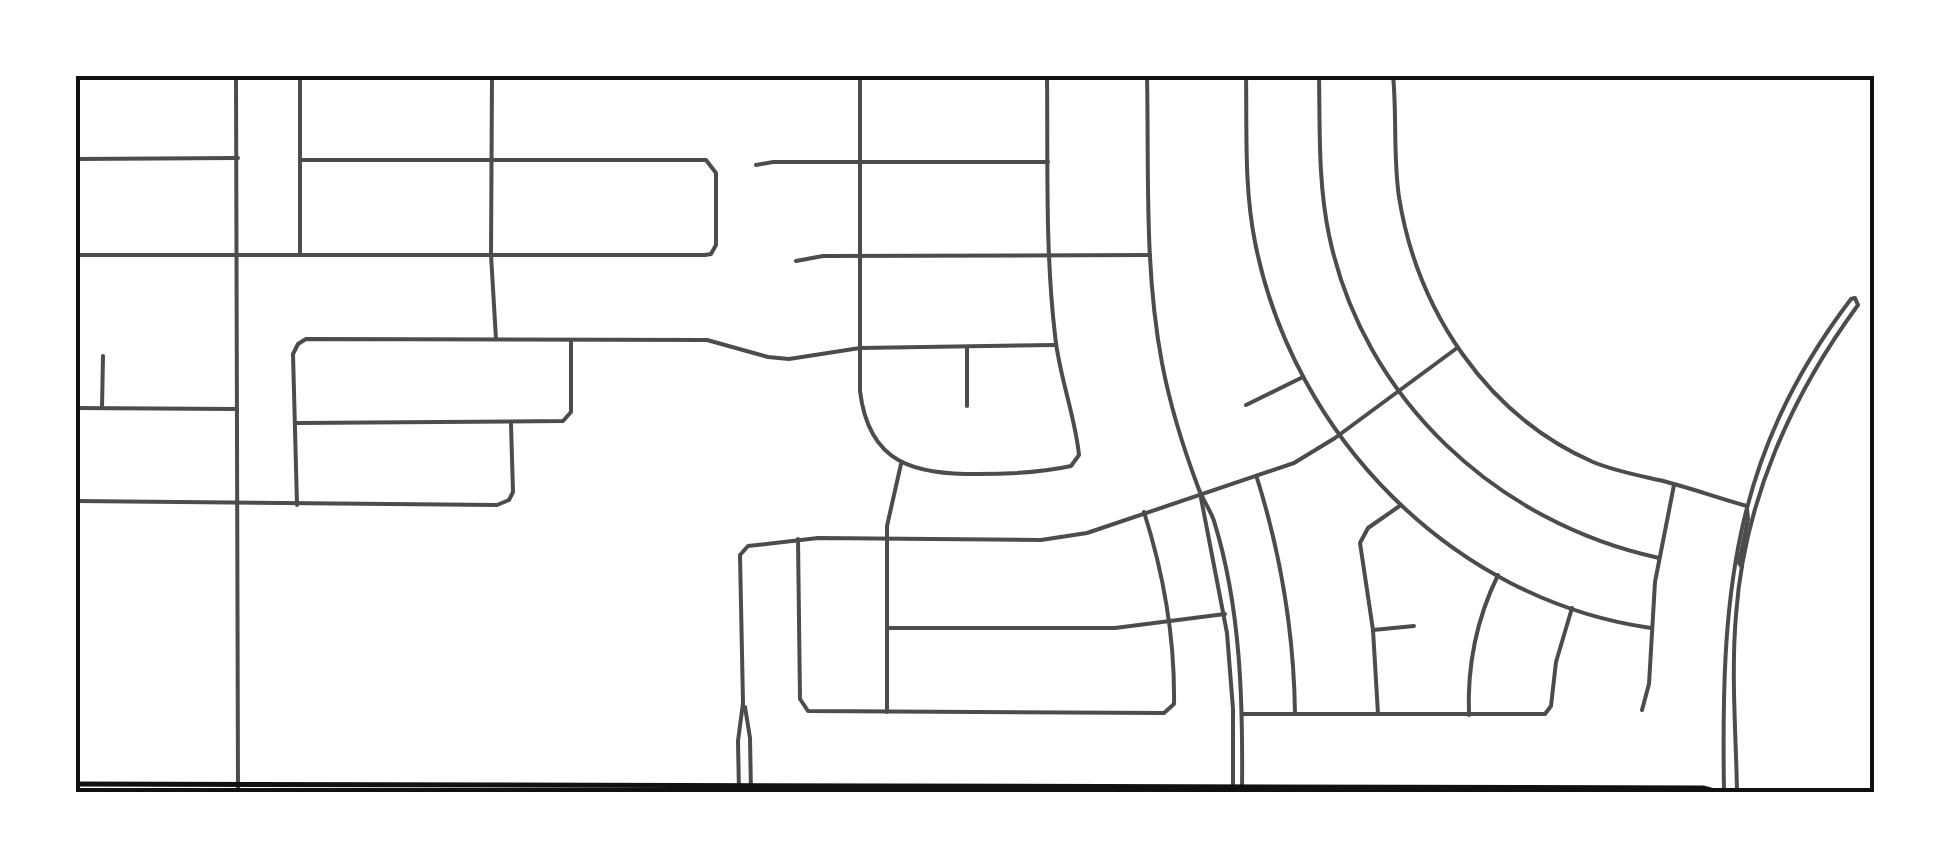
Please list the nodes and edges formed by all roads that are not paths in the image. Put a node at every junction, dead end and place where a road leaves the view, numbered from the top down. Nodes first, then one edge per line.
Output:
1 (236, 75) edge
2 (300, 75) edge
3 (492, 75) edge
4 (860, 75) edge
5 (1047, 75) edge
6 (1147, 75) edge
7 (1246, 75) edge
8 (1320, 75) edge
9 (1394, 75) edge
10 (238, 158) junction
11 (75, 159) edge
12 (300, 160) junction
13 (492, 160) junction
14 (860, 162) junction
15 (1048, 162) junction
16 (756, 166) dead end
17 (75, 255) edge
18 (238, 255) junction
19 (300, 255) junction
20 (491, 255) junction
21 (1150, 255) junction
22 (860, 256) junction
23 (1049, 256) junction
24 (796, 261) dead end
25 (496, 339) junction
26 (571, 339) junction
27 (1056, 345) junction
28 (860, 348) junction
29 (967, 348) junction
30 (1457, 348) junction
31 (102, 356) dead end
32 (1303, 378) junction
33 (1398, 391) junction
34 (1246, 404) dead end
35 (967, 406) dead end
36 (75, 408) edge
37 (102, 408) junction
38 (237, 409) junction
39 (297, 423) junction
40 (511, 424) junction
41 (1338, 436) junction
42 (901, 462) junction
43 (1257, 476) junction
44 (1674, 484) junction
45 (1200, 493) junction
46 (75, 501) edge
47 (238, 502) junction
48 (297, 505) junction
49 (1401, 506) junction
50 (1746, 506) junction
51 (1144, 511) junction
52 (798, 539) junction
53 (886, 539) junction
54 (1659, 558) junction
55 (1742, 567) junction
56 (1498, 575) junction
57 (1572, 608) junction
58 (1225, 614) junction
59 (1170, 623) junction
60 (1414, 626) dead end
61 (887, 628) junction
62 (1651, 628) junction
63 (1373, 630) junction
64 (743, 702) junction
65 (1642, 710) dead end
66 (887, 712) junction
67 (1242, 714) junction
68 (1295, 714) junction
69 (1378, 714) junction
70 (1469, 715) junction
71 (75, 784) edge
72 (238, 788) edge
73 (739, 789) edge
74 (750, 789) edge
75 (1232, 790) edge
76 (1242, 790) edge
77 (1721, 792) edge
78 (1737, 792) edge

1 - 10 street
2 - 12 street
3 - 13 street
4 - 14 street
5 - 15 street
6 - 21 street
7 - 32 street
8 - 33 street
9 - 30 street
10 - 11 street
10 - 18 street
12 - 13 street
12 - 19 street
13 - 20 street
13 - 20 street
14 - 15 street
14 - 16 street
14 - 22 street
15 - 23 street
17 - 18 street
18 - 19 street
18 - 38 street
19 - 20 street
20 - 25 street
21 - 23 street
21 - 45 street
22 - 23 street
22 - 24 street
22 - 28 street
23 - 27 street
25 - 26 street
25 - 39 street
26 - 28 street
26 - 40 street
27 - 29 street
27 - 42 street
28 - 29 street
28 - 42 street
29 - 35 street
30 - 33 street
30 - 44 street
31 - 37 street
32 - 34 street
32 - 41 street
33 - 41 street
33 - 54 street
36 - 37 street
37 - 38 street
38 - 47 street
39 - 40 street
39 - 48 street
40 - 48 street
41 - 43 street
41 - 49 street
42 - 53 street
43 - 45 street
43 - 68 street
44 - 50 street
44 - 54 street
45 - 51 street
45 - 58 street
45 - 67 street
46 - 47 street
47 - 48 street
47 - 72 street
49 - 56 street
49 - 63 street
50 - 55 street
50 - 55 street
50 - 77 street
51 - 53 street
51 - 59 street
52 - 53 street
52 - 64 street
52 - 66 street
53 - 61 street
54 - 62 street
55 - 78 street
56 - 57 street
56 - 70 street
57 - 62 street
57 - 70 street
58 - 59 street
58 - 75 street
59 - 61 street
59 - 66 street
60 - 63 street
61 - 66 street
62 - 65 street
63 - 69 street
64 - 73 street
64 - 74 street
67 - 68 street
67 - 76 street
68 - 69 street
69 - 70 street
71 - 72 main road
72 - 73 main road
73 - 74 main road
74 - 75 main road
75 - 76 main road
76 - 77 main road

